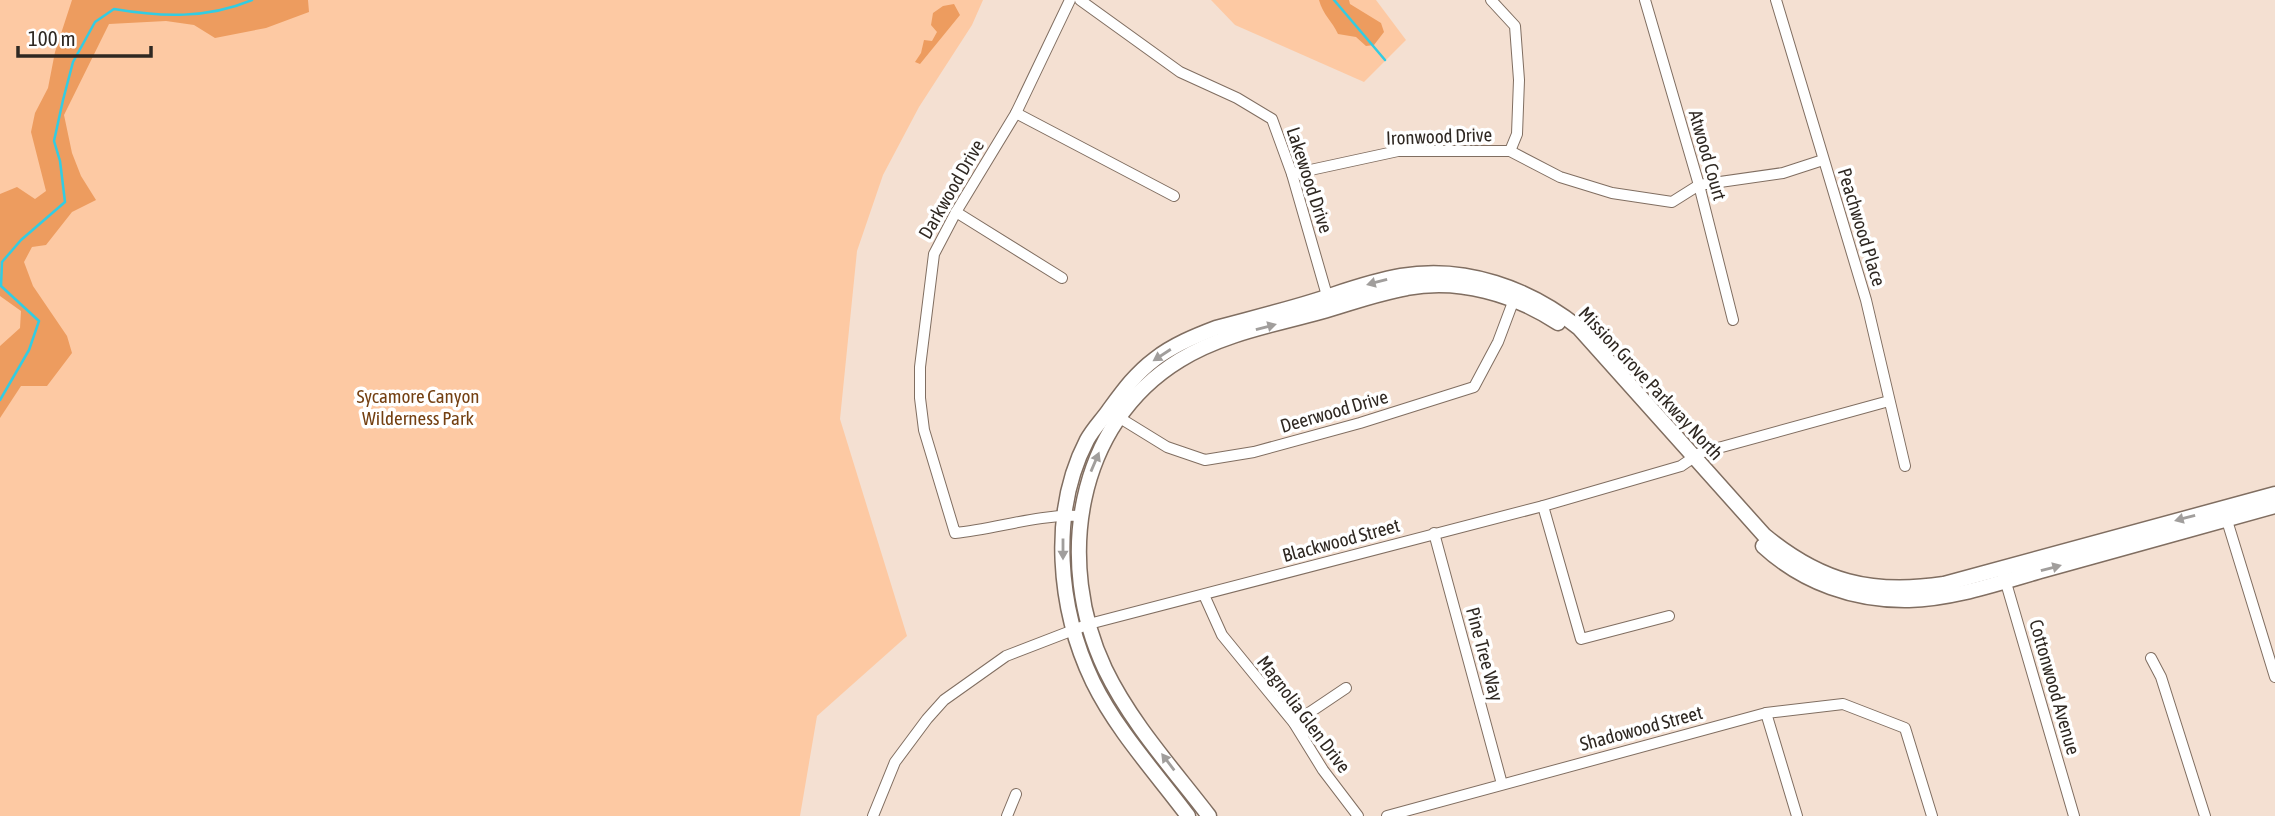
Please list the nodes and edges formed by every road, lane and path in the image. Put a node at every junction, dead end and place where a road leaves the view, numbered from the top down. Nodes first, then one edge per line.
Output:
1 (1070, 0) edge
2 (1080, 0) edge
3 (1491, 0) edge
4 (1645, 0) edge
5 (1776, 0) edge
6 (1016, 113) junction
7 (1510, 151) junction
8 (1823, 160) junction
9 (1292, 174) junction
10 (1699, 185) junction
11 (1174, 196) dead end
12 (956, 212) junction
13 (1062, 278) dead end
14 (1516, 295) junction
15 (1329, 303) junction
16 (1732, 320) dead end
17 (1889, 401) junction
18 (1114, 414) junction
19 (1691, 459) junction
20 (1905, 466) dead end
21 (2275, 494) edge
22 (1543, 506) junction
23 (2275, 506) edge
24 (2225, 514) junction
25 (1073, 516) junction
26 (1434, 533) junction
27 (2004, 574) junction
28 (1204, 595) junction
29 (1669, 616) dead end
30 (1082, 626) junction
31 (2151, 658) dead end
32 (2275, 677) edge
33 (1346, 688) dead end
34 (1766, 713) junction
35 (1294, 723) junction
36 (1502, 784) junction
37 (1016, 794) dead end
38 (873, 816) edge
39 (1007, 816) edge
40 (1188, 816) edge
41 (1209, 816) edge
42 (1358, 816) edge
43 (1387, 816) edge
44 (1797, 816) edge
45 (1932, 816) edge
46 (2074, 816) edge
47 (2205, 816) edge

1 - 6 street, Darkwood Drive
2 - 9 street, Lakewood Drive
3 - 7 street
4 - 10 street, Atwood Court
5 - 8 street, Peachwood Place
6 - 11 street
6 - 12 street, Darkwood Drive
7 - 9 street, Ironwood Drive
7 - 10 street, Ironwood Drive
8 - 10 street, Ironwood Drive
8 - 17 street, Peachwood Place
9 - 15 street, Lakewood Drive
10 - 16 street, Atwood Court
12 - 13 street
12 - 25 street, Darkwood Drive
14 - 15 street, Mission Grove Parkway North
14 - 18 street, Deerwood Drive
14 - 19 street, Mission Grove Parkway North
15 - 18 street, Mission Grove Parkway North
17 - 19 street, Blackwood Street
17 - 20 street, Peachwood Place
18 - 25 street, Mission Grove Parkway North
19 - 22 street, Blackwood Street
19 - 27 street, Mission Grove Parkway North
21 - 24 street, Mission Grove Parkway North
22 - 26 street, Blackwood Street
22 - 29 street
23 - 24 street, Mission Grove Parkway North
24 - 27 street, Mission Grove Parkway North
24 - 32 street
25 - 30 street, Mission Grove Parkway North
26 - 28 street, Blackwood Street
26 - 36 street, Pine Tree Way
27 - 46 street, Cottonwood Avenue
28 - 30 street, Blackwood Street
28 - 35 street, Magnolia Glen Drive
30 - 38 street, Blackwood Street
30 - 40 street, Mission Grove Parkway North
41 -> 30 street, Mission Grove Parkway North
31 - 47 street
33 - 35 street
34 - 36 street, Shadowood Street
34 - 44 street
34 - 45 street, Shadowood Street
35 - 42 street, Magnolia Glen Drive
36 - 43 street, Shadowood Street
37 - 39 street

